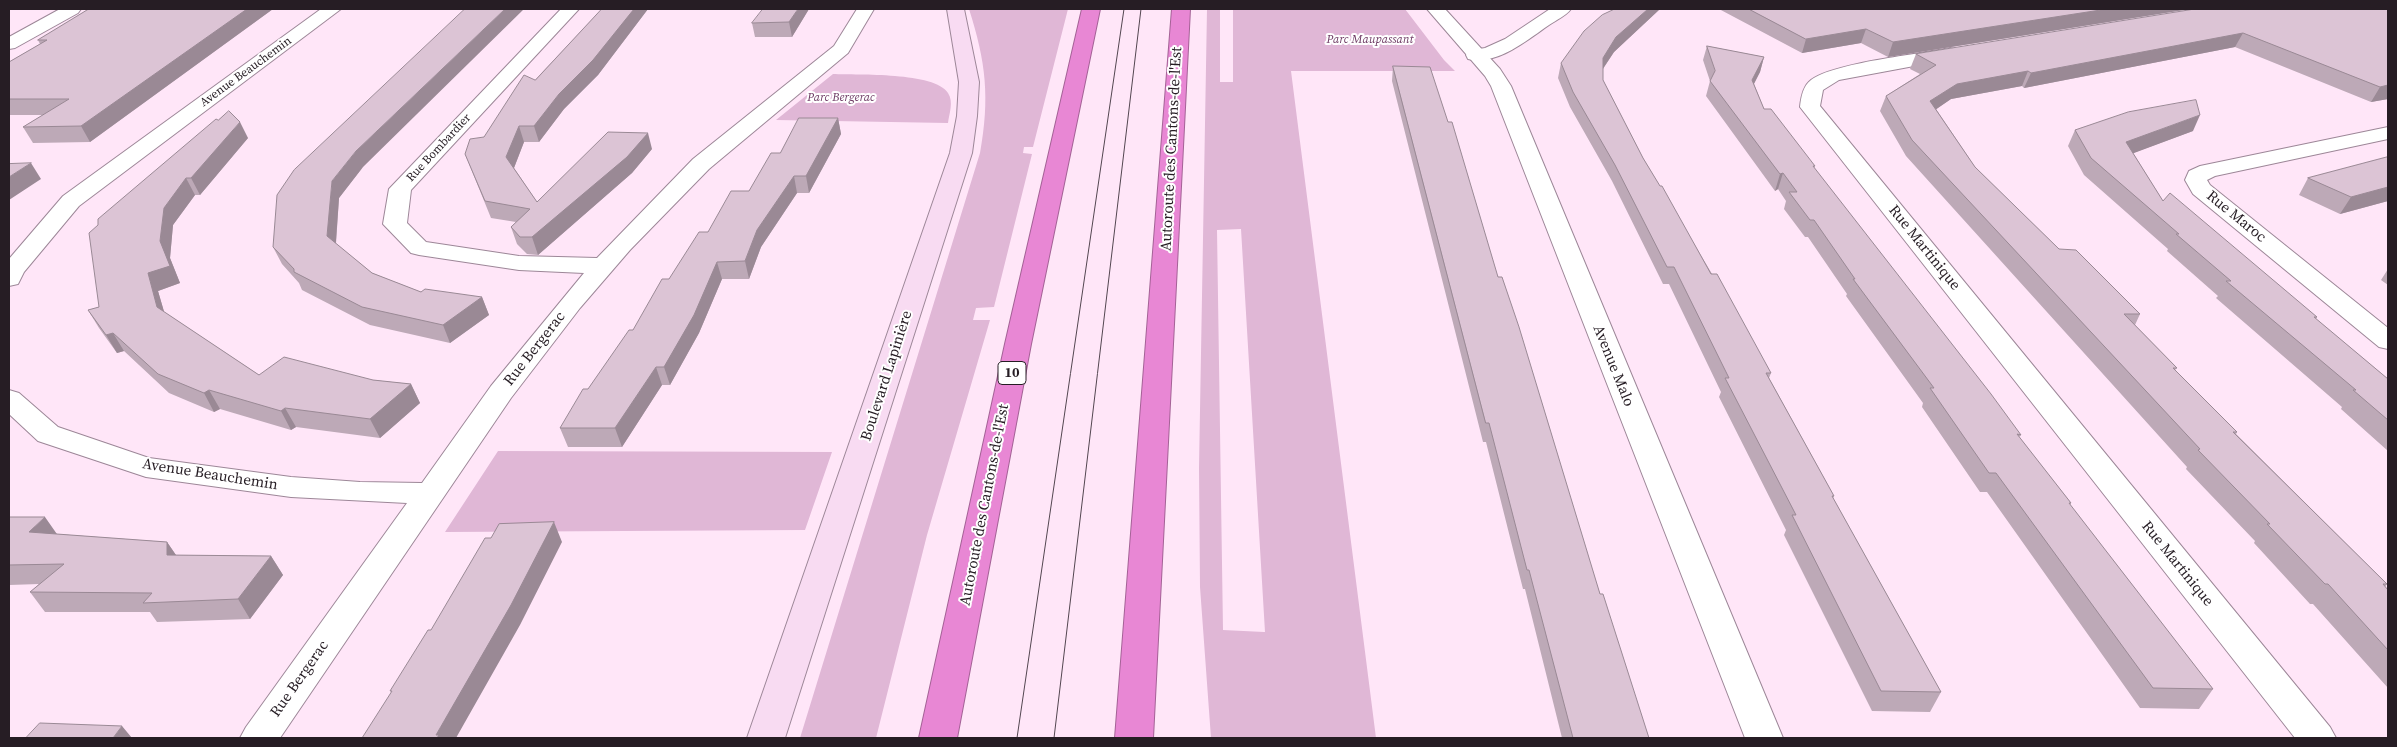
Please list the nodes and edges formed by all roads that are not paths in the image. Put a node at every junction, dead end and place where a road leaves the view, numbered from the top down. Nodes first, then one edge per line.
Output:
1 (72, 9) edge
2 (332, 9) edge
3 (570, 9) edge
4 (865, 9) edge
5 (955, 9) edge
6 (1091, 9) edge
7 (1181, 9) edge
8 (1436, 9) edge
9 (1562, 9) edge
10 (9, 44) edge
11 (1976, 50) edge
12 (1475, 54) junction
13 (2388, 133) edge
14 (603, 266) junction
15 (9, 279) edge
16 (2388, 341) edge
17 (9, 399) edge
18 (428, 494) junction
19 (1138, 694) junction
20 (259, 738) edge
21 (766, 738) edge
22 (938, 738) edge
23 (1134, 738) edge
24 (1146, 738) edge
25 (1764, 738) edge
26 (2317, 738) edge

1 - 10 street
2 - 15 street, Avenue Beauchemin
3 - 14 street, Rue Bombardier
4 - 14 street, Rue Bergerac
5 - 21 main road, Boulevard Lapinière
6 - 22 highway, Autoroute des Cantons-de-l'Est / 10
7 - 19 highway, Autoroute des Cantons-de-l'Est
8 - 12 street, Avenue Malo
9 - 12 street
11 - 26 street, Rue Martinique
12 - 25 street, Avenue Malo
13 - 16 street, Rue Maroc
14 - 18 street, Rue Bergerac
17 - 18 street, Avenue Beauchemin
18 - 20 street, Rue Bergerac
19 - 23 highway, Autoroute des Cantons-de-l'Est
19 - 24 highway

